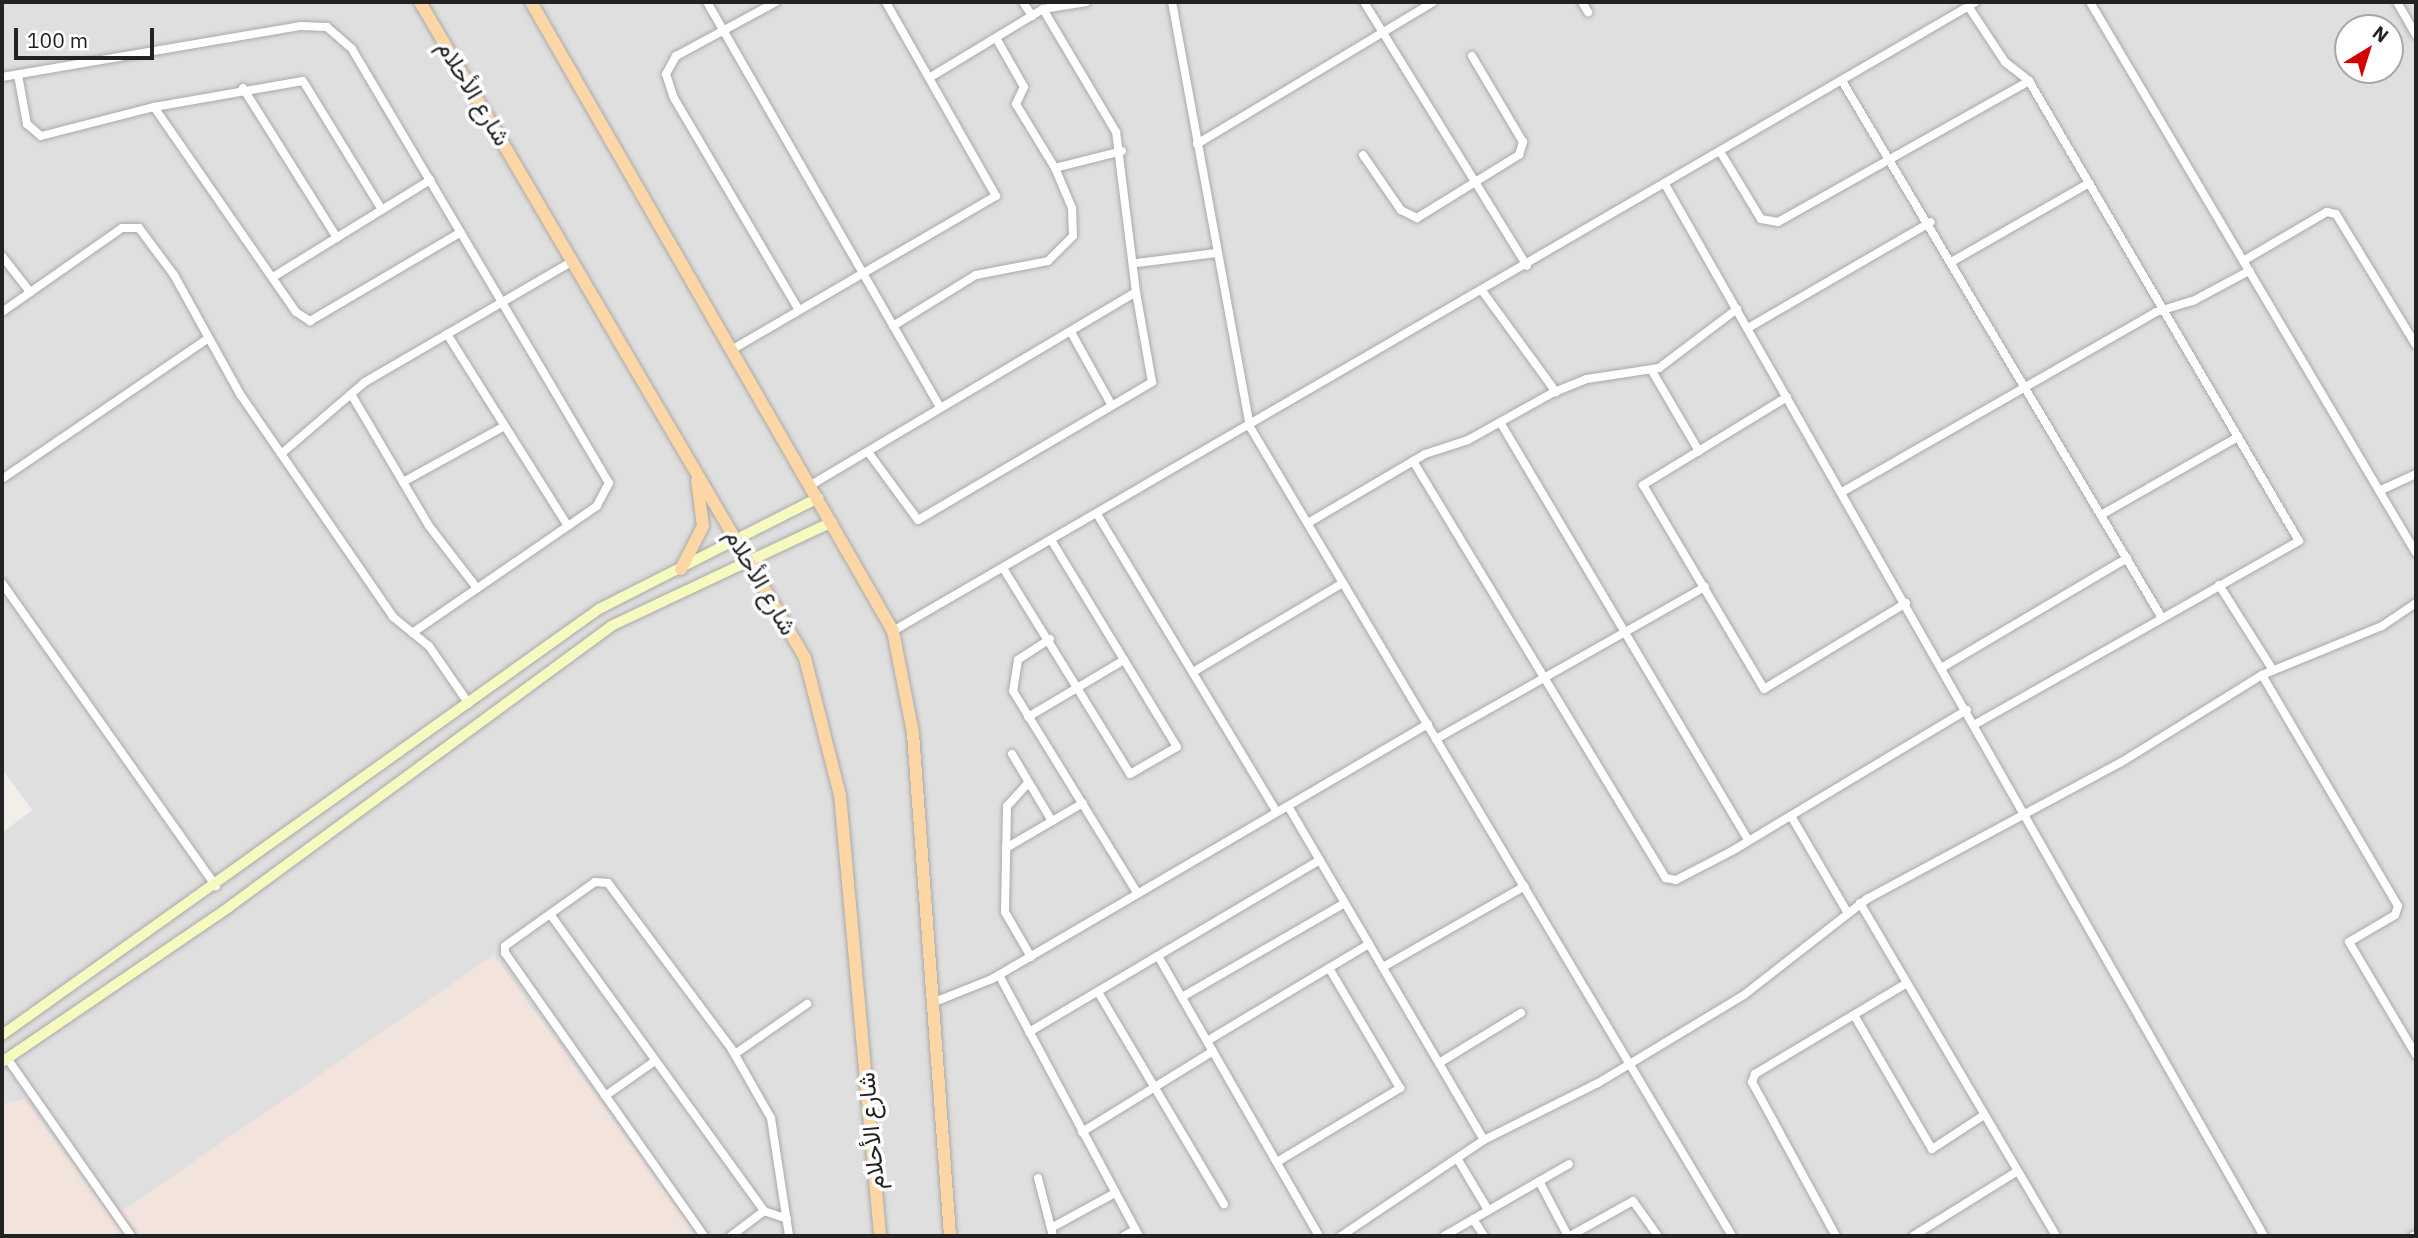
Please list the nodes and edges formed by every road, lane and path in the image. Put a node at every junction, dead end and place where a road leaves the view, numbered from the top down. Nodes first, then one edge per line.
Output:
1 (421, 2) edge
2 (531, 2) edge
3 (707, 2) edge
4 (776, 2) edge
5 (1023, 2) edge
6 (1086, 2) edge
7 (1172, 2) edge
8 (1364, 2) edge
9 (1433, 2) edge
10 (1582, 2) edge
11 (2090, 2) edge
12 (2397, 2) edge
13 (890, 3) edge
14 (1972, 4) edge
15 (1043, 9) junction
16 (1588, 12) dead end
17 (1032, 16) junction
18 (722, 31) junction
19 (1381, 33) junction
20 (2416, 35) edge
21 (996, 38) junction
22 (1472, 56) dead end
23 (18, 75) junction
24 (2, 77) edge
25 (929, 78) junction
26 (1842, 81) junction
27 (2029, 81) junction
28 (243, 88) junction
29 (154, 107) junction
30 (1197, 144) junction
31 (1122, 151) junction
32 (1721, 153) junction
33 (1363, 155) dead end
34 (1893, 158) junction
35 (1055, 168) junction
36 (430, 180) junction
37 (2089, 183) junction
38 (1477, 184) junction
39 (1666, 186) junction
40 (382, 210) junction
41 (1931, 222) junction
42 (461, 232) junction
43 (337, 238) junction
44 (1216, 253) junction
45 (2, 256) edge
46 (573, 261) junction
47 (1953, 261) junction
48 (2244, 261) junction
49 (1137, 263) junction
50 (1527, 266) junction
51 (2249, 271) junction
52 (862, 272) junction
53 (272, 277) junction
54 (30, 292) junction
55 (1136, 292) junction
56 (1483, 292) junction
57 (502, 302) junction
58 (1737, 309) junction
59 (799, 310) junction
60 (2163, 310) junction
61 (2, 312) edge
62 (893, 326) junction
63 (1748, 328) junction
64 (447, 334) junction
65 (1072, 334) junction
66 (209, 338) junction
67 (2416, 345) edge
68 (733, 349) junction
69 (1652, 371) junction
70 (2027, 387) junction
71 (1556, 391) junction
72 (351, 394) junction
73 (1787, 397) junction
74 (1112, 406) junction
75 (940, 407) junction
76 (1500, 422) junction
77 (505, 426) junction
78 (1250, 427) junction
79 (2238, 438) junction
80 (1699, 451) junction
81 (868, 452) junction
82 (281, 454) junction
83 (1413, 461) junction
84 (695, 469) junction
85 (2416, 474) edge
86 (2, 479) edge
87 (403, 482) junction
88 (811, 485) junction
89 (2379, 491) junction
90 (1842, 492) junction
91 (818, 498) junction
92 (1097, 514) junction
93 (2101, 515) junction
94 (832, 522) junction
95 (1308, 523) junction
96 (568, 526) junction
97 (1051, 540) junction
98 (737, 541) junction
99 (2416, 553) edge
100 (2127, 558) junction
101 (749, 560) junction
102 (1003, 568) junction
103 (681, 569) junction
104 (2, 583) edge
105 (1343, 583) junction
106 (2219, 585) junction
107 (1704, 587) junction
108 (477, 588) junction
109 (1906, 603) junction
110 (2416, 603) edge
111 (2161, 618) junction
112 (893, 631) junction
113 (1625, 632) junction
114 (412, 633) junction
115 (1050, 639) junction
116 (532, 658) junction
117 (1124, 660) junction
118 (1943, 667) junction
119 (2273, 670) junction
120 (1193, 672) junction
121 (543, 675) junction
122 (2262, 675) junction
123 (1543, 678) junction
124 (1078, 687) junction
125 (470, 704) junction
126 (1967, 710) junction
127 (1028, 717) junction
128 (1427, 724) junction
129 (1975, 724) junction
130 (1436, 739) junction
131 (1012, 754) dead end
132 (1028, 783) junction
133 (1083, 803) junction
134 (1288, 806) junction
135 (1277, 812) junction
136 (2026, 813) junction
137 (1791, 816) junction
138 (1052, 821) junction
139 (1749, 841) junction
140 (1006, 848) junction
141 (1320, 860) junction
142 (216, 886) junction
143 (1525, 886) junction
144 (1138, 894) junction
145 (1345, 902) junction
146 (1860, 903) junction
147 (229, 906) junction
148 (1847, 912) junction
149 (550, 914) junction
150 (1369, 944) junction
151 (1158, 956) junction
152 (1031, 957) junction
153 (1383, 967) junction
154 (1329, 968) junction
155 (999, 975) junction
156 (1907, 983) junction
157 (1098, 992) junction
158 (1182, 997) junction
159 (932, 1003) junction
160 (807, 1004) dead end
161 (1521, 1013) dead end
162 (1853, 1015) junction
163 (1029, 1032) junction
164 (2, 1035) edge
165 (1207, 1041) junction
166 (1213, 1051) junction
167 (735, 1054) junction
168 (2416, 1055) edge
169 (4, 1060) edge
170 (655, 1060) junction
171 (1630, 1062) junction
172 (1439, 1063) junction
173 (1155, 1087) junction
174 (605, 1096) junction
175 (1984, 1115) junction
176 (1082, 1132) junction
177 (1484, 1139) junction
178 (1457, 1158) junction
179 (1277, 1162) junction
180 (1569, 1164) dead end
181 (2018, 1171) junction
182 (1038, 1178) dead end
183 (1539, 1181) junction
184 (1115, 1193) junction
185 (1224, 1204) dead end
186 (1488, 1210) junction
187 (764, 1211) junction
188 (787, 1219) junction
189 (1473, 1219) junction
190 (1052, 1232) edge
191 (1137, 1233) edge
192 (131, 1236) edge
193 (704, 1236) edge
194 (731, 1236) edge
195 (789, 1236) edge
196 (880, 1236) edge
197 (950, 1236) edge
198 (1124, 1236) edge
199 (1319, 1236) edge
200 (1341, 1236) edge
201 (1444, 1236) edge
202 (1484, 1236) edge
203 (1569, 1236) edge
204 (1658, 1236) edge
205 (1732, 1236) edge
206 (1836, 1236) edge
207 (1913, 1236) edge
208 (2056, 1236) edge
209 (2264, 1236) edge

1 - 46 main road, شارع الأحلام
2 - 68 main road
3 - 18 street
4 - 18 street
5 - 17 street
6 - 15 street
7 - 30 street
8 - 19 street
9 - 19 street
10 - 16 street
11 - 48 street
12 - 20 street
13 - 25 street
14 - 26 street
14 - 27 street
15 - 17 street
15 - 31 street
17 - 21 street
18 - 52 street
18 - 59 street
19 - 30 street
19 - 38 street
21 - 25 street
21 - 35 street
22 - 38 street
23 - 24 street
23 - 29 street
23 - 36 street
25 - 52 street
26 - 32 street
26 - 34 street
27 - 34 street
27 - 37 street
28 - 29 street
28 - 40 street
28 - 43 street
29 - 53 street
30 - 44 street
31 - 35 street
31 - 49 street
32 - 34 street
32 - 39 street
33 - 38 street
34 - 41 street
35 - 62 street
36 - 40 street
36 - 42 street
37 - 47 street
37 - 60 street
38 - 50 street
39 - 50 street
39 - 58 street
40 - 43 street
41 - 47 street
41 - 63 street
42 - 53 street
42 - 57 street
43 - 53 street
44 - 49 street
44 - 78 street
45 - 54 street
46 - 57 street
46 - 84 main road, شارع الأحلام
47 - 70 street
48 - 51 street
48 - 67 street
49 - 55 street
50 - 56 street
51 - 60 street
51 - 89 street
52 - 59 street
52 - 62 street
54 - 61 street
54 - 66 street
55 - 65 street
55 - 74 street
56 - 71 street
56 - 78 street
57 - 64 street
57 - 96 street
58 - 63 street
58 - 69 street
59 - 68 street
60 - 70 street
60 - 79 street
62 - 75 street
63 - 73 street
64 - 72 street
64 - 77 street
65 - 74 street
65 - 75 street
66 - 82 street
66 - 86 street
68 - 88 main road
69 - 71 street
69 - 80 street
70 - 90 street
70 - 93 street
71 - 76 street
72 - 82 street
72 - 87 street
73 - 80 street
73 - 90 street
74 - 81 street
75 - 81 street
76 - 83 street
76 - 113 street
77 - 87 street
77 - 96 street
78 - 92 street
78 - 95 street
79 - 93 street
79 - 106 street
80 - 107 street
81 - 88 street
82 - 114 street
83 - 95 street
83 - 123 street
84 - 98 main road, شارع الأحلام
84 - 103 main road
85 - 89 street
87 - 108 street
88 - 91 main road
89 - 99 street
90 - 109 street
91 - 94 main road
91 - 98 main road
92 - 97 street
92 - 120 street
93 - 100 street
94 - 101 main road
94 - 112 main road
95 - 105 street
96 - 108 street
97 - 102 street
97 - 117 street
98 - 101 main road, شارع الأحلام
98 - 103 main road
100 - 111 street
100 - 118 street
101 - 121 main road
101 - 196 main road, شارع الأحلام
102 - 112 street
102 - 115 street
103 - 116 main road
104 - 142 street
105 - 120 street
105 - 128 street
106 - 111 street
106 - 119 street
107 - 109 street
107 - 113 street
108 - 114 street
109 - 118 street
110 - 119 street
111 - 129 street
112 - 159 main road
113 - 123 street
113 - 139 street
114 - 125 street
115 - 124 street
115 - 127 street
116 - 121 main road
116 - 125 main road
117 - 124 street
117 - 124 street
118 - 126 street
119 - 122 street
120 - 135 street
121 - 147 main road
122 - 136 street
122 - 168 street
123 - 130 street
123 - 139 street
124 - 127 street
125 - 142 main road
126 - 129 street
126 - 137 street
127 - 133 street
128 - 130 street
128 - 134 street
129 - 136 street
130 - 143 street
131 - 132 street
132 - 138 street
132 - 140 street
133 - 138 street
133 - 144 street
134 - 135 street
134 - 141 street
135 - 144 street
136 - 146 street
136 - 209 street
137 - 139 street
137 - 148 street
138 - 140 street
140 - 152 street
141 - 145 street
141 - 151 street
142 - 147 main road
142 - 164 main road
143 - 153 street
143 - 171 street
144 - 152 street
145 - 150 street
145 - 158 street
146 - 148 street
146 - 156 street
147 - 169 main road
148 - 171 street
149 - 167 street
149 - 170 street
149 - 174 street
150 - 153 street
150 - 154 street
151 - 157 street
151 - 158 street
152 - 155 street
153 - 172 street
154 - 165 street
154 - 179 street
155 - 159 street
155 - 163 street
156 - 162 street
156 - 175 street
157 - 163 street
157 - 173 street
158 - 165 street
159 - 197 main road
160 - 167 street
161 - 172 street
162 - 175 street
162 - 206 street
163 - 176 street
165 - 166 street
166 - 173 street
166 - 179 street
167 - 188 street
169 - 192 street
170 - 174 street
170 - 187 street
171 - 177 street
171 - 205 street
172 - 177 street
173 - 176 street
173 - 185 street
174 - 193 street
175 - 181 street
176 - 184 street
177 - 178 street
178 - 186 street
178 - 200 street
179 - 199 street
180 - 183 street
181 - 207 street
181 - 208 street
182 - 190 street
183 - 186 street
183 - 203 street
184 - 190 street
184 - 191 street
186 - 189 street
187 - 188 street
187 - 194 street
188 - 195 street
189 - 201 street
189 - 202 street
191 - 198 street
203 - 204 street

